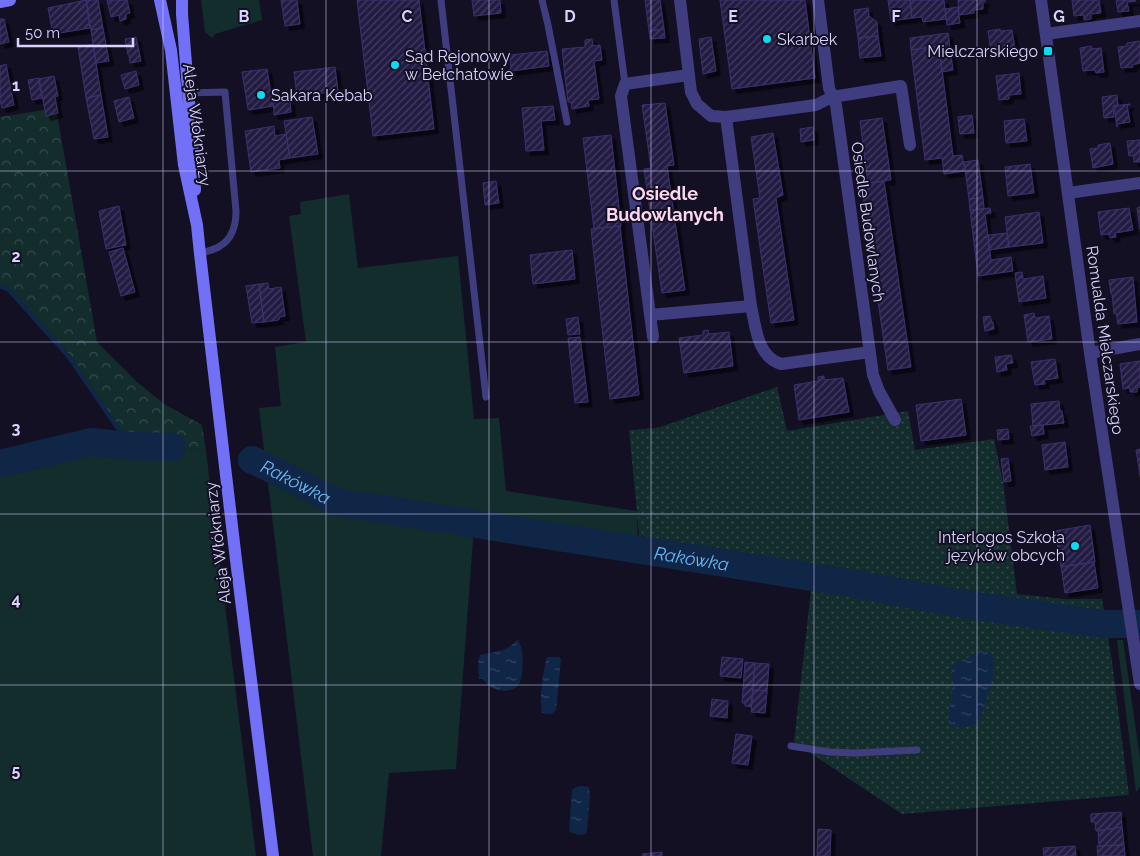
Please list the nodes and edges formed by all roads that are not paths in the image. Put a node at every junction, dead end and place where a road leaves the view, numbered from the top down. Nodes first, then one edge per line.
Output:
1 (10, 0) edge
2 (160, 0) edge
3 (182, 0) edge
4 (441, 0) edge
5 (542, 0) edge
6 (614, 0) edge
7 (680, 0) edge
8 (818, 0) edge
9 (1041, 0) edge
10 (0, 2) edge
11 (1140, 21) edge
12 (1046, 34) junction
13 (689, 75) junction
14 (626, 84) junction
15 (182, 93) junction
16 (832, 97) junction
17 (726, 117) junction
18 (567, 122) dead end
19 (910, 145) dead end
20 (1140, 184) edge
21 (1068, 192) junction
22 (200, 254) junction
23 (751, 306) junction
24 (650, 315) junction
25 (654, 337) dead end
26 (1140, 344) edge
27 (870, 352) junction
28 (1090, 353) junction
29 (486, 397) dead end
30 (894, 420) dead end
31 (1140, 684) edge
32 (791, 746) dead end
33 (917, 750) dead end
34 (273, 856) edge

1 - 10 main road
2 - 15 main road, Aleja Włókniarzy
3 - 15 main road, Aleja Włókniarzy
4 - 29 lane
5 - 18 lane
6 - 14 lane
7 - 13 street
8 - 16 street, Osiedle Budowlanych
9 - 12 street, Romualda Mielczarskiego
11 - 12 street
12 - 21 street, Romualda Mielczarskiego
13 - 14 street
13 - 17 street
14 - 24 street
15 - 22 main road, Aleja Włókniarzy
15 - 22 lane
16 - 17 street
16 - 19 street
16 - 27 street, Osiedle Budowlanych
17 - 23 street
20 - 21 street
21 - 28 street, Romualda Mielczarskiego
22 - 34 main road, Aleja Włókniarzy
23 - 24 street
23 - 27 street
24 - 25 street
26 - 28 street
27 - 30 street, Osiedle Budowlanych
28 - 31 street, Romualda Mielczarskiego
32 - 33 lane

